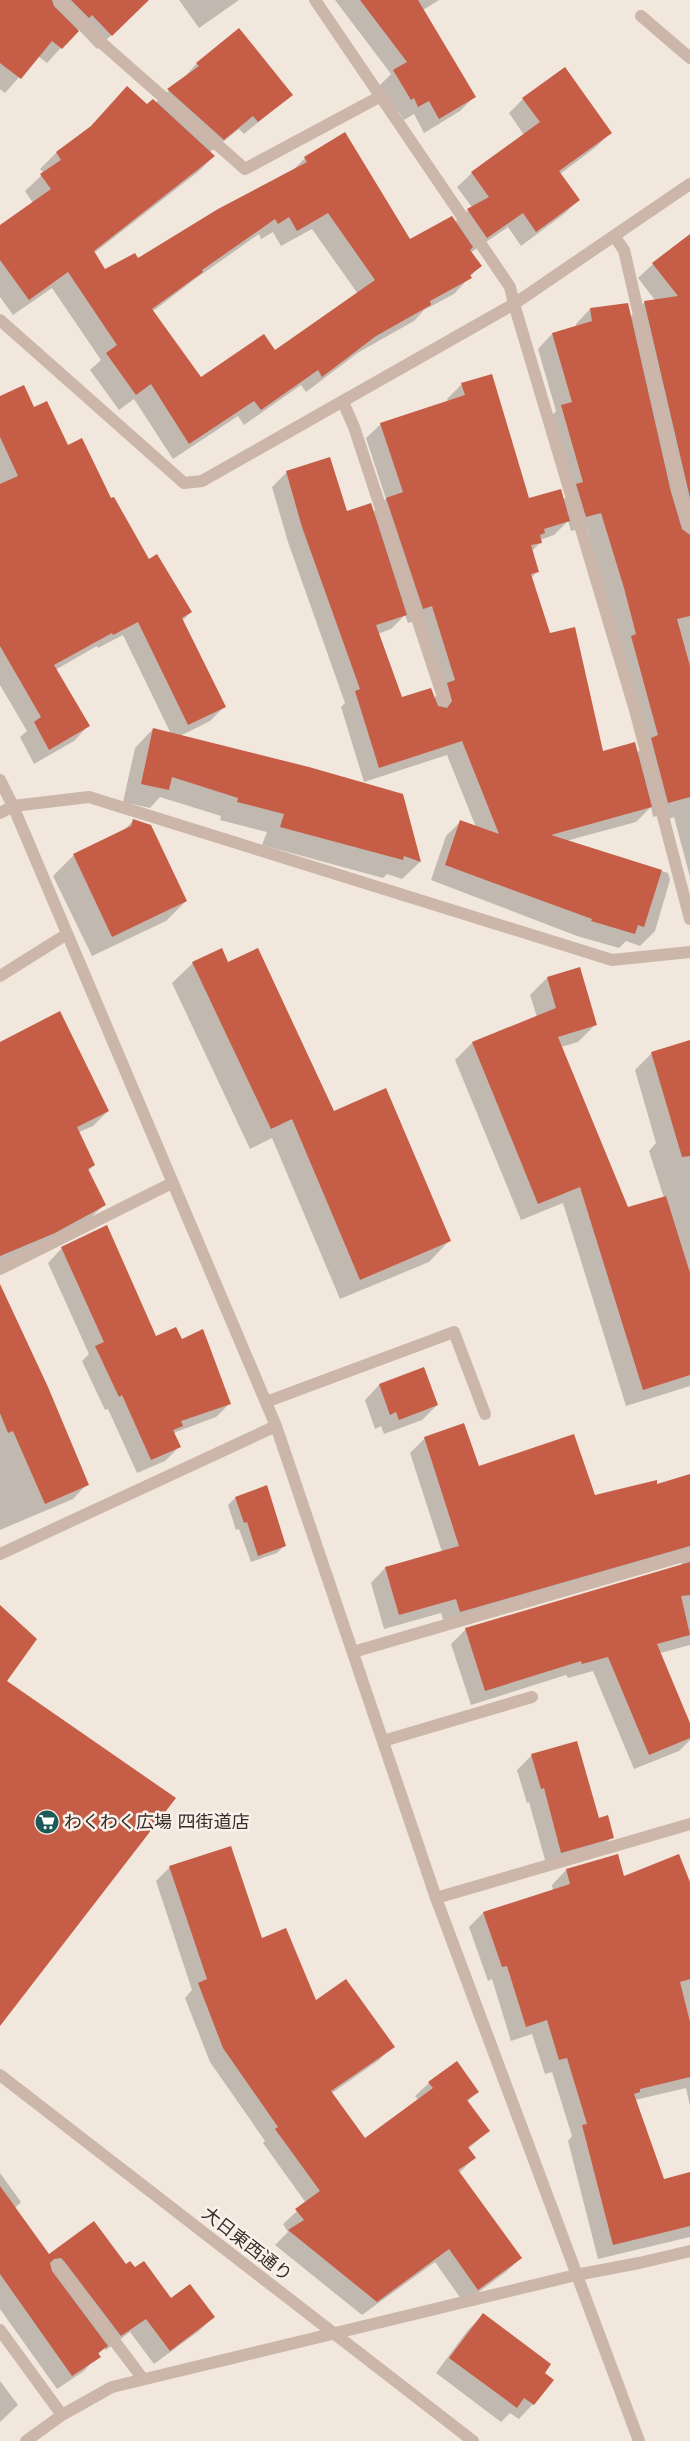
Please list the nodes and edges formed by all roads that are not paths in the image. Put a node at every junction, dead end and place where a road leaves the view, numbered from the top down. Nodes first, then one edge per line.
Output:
1 (60, 0) edge
2 (315, 0) edge
3 (641, 16) dead end
4 (690, 58) edge
5 (381, 96) junction
6 (690, 185) edge
7 (614, 236) junction
8 (514, 304) junction
9 (0, 320) edge
10 (344, 402) junction
11 (690, 527) edge
12 (444, 700) dead end
13 (0, 780) edge
14 (13, 806) junction
15 (0, 812) edge
16 (690, 919) edge
17 (67, 934) junction
18 (690, 952) edge
19 (0, 976) edge
20 (172, 1184) junction
21 (0, 1269) edge
22 (266, 1402) junction
23 (485, 1414) dead end
24 (276, 1426) junction
25 (0, 1554) edge
26 (690, 1554) edge
27 (353, 1652) junction
28 (532, 1697) dead end
29 (383, 1741) junction
30 (690, 1824) edge
31 (436, 1898) junction
32 (0, 2075) edge
33 (690, 2251) edge
34 (58, 2266) dead end
35 (576, 2275) junction
36 (0, 2330) edge
37 (334, 2333) junction
38 (143, 2379) junction
39 (62, 2415) junction
40 (26, 2441) edge
41 (473, 2441) edge
42 (639, 2441) edge

1 - 5 street
2 - 5 street
3 - 4 street
5 - 8 street
6 - 7 street
7 - 8 street
7 - 11 street
8 - 10 street
8 - 16 street
9 - 10 street
10 - 12 street
13 - 14 street
14 - 15 street
14 - 17 street
14 - 18 street
17 - 19 street
17 - 20 street
20 - 21 street
20 - 22 street
22 - 23 street
22 - 24 street
24 - 25 street
24 - 27 street
26 - 27 street
27 - 29 street
28 - 29 street
29 - 31 street
30 - 31 street
31 - 35 street
32 - 37 street, 大日東西通り
33 - 35 street
34 - 38 street
35 - 37 street
35 - 42 street
36 - 39 street
37 - 38 street
37 - 41 street, 大日東西通り
38 - 39 street
39 - 40 street

